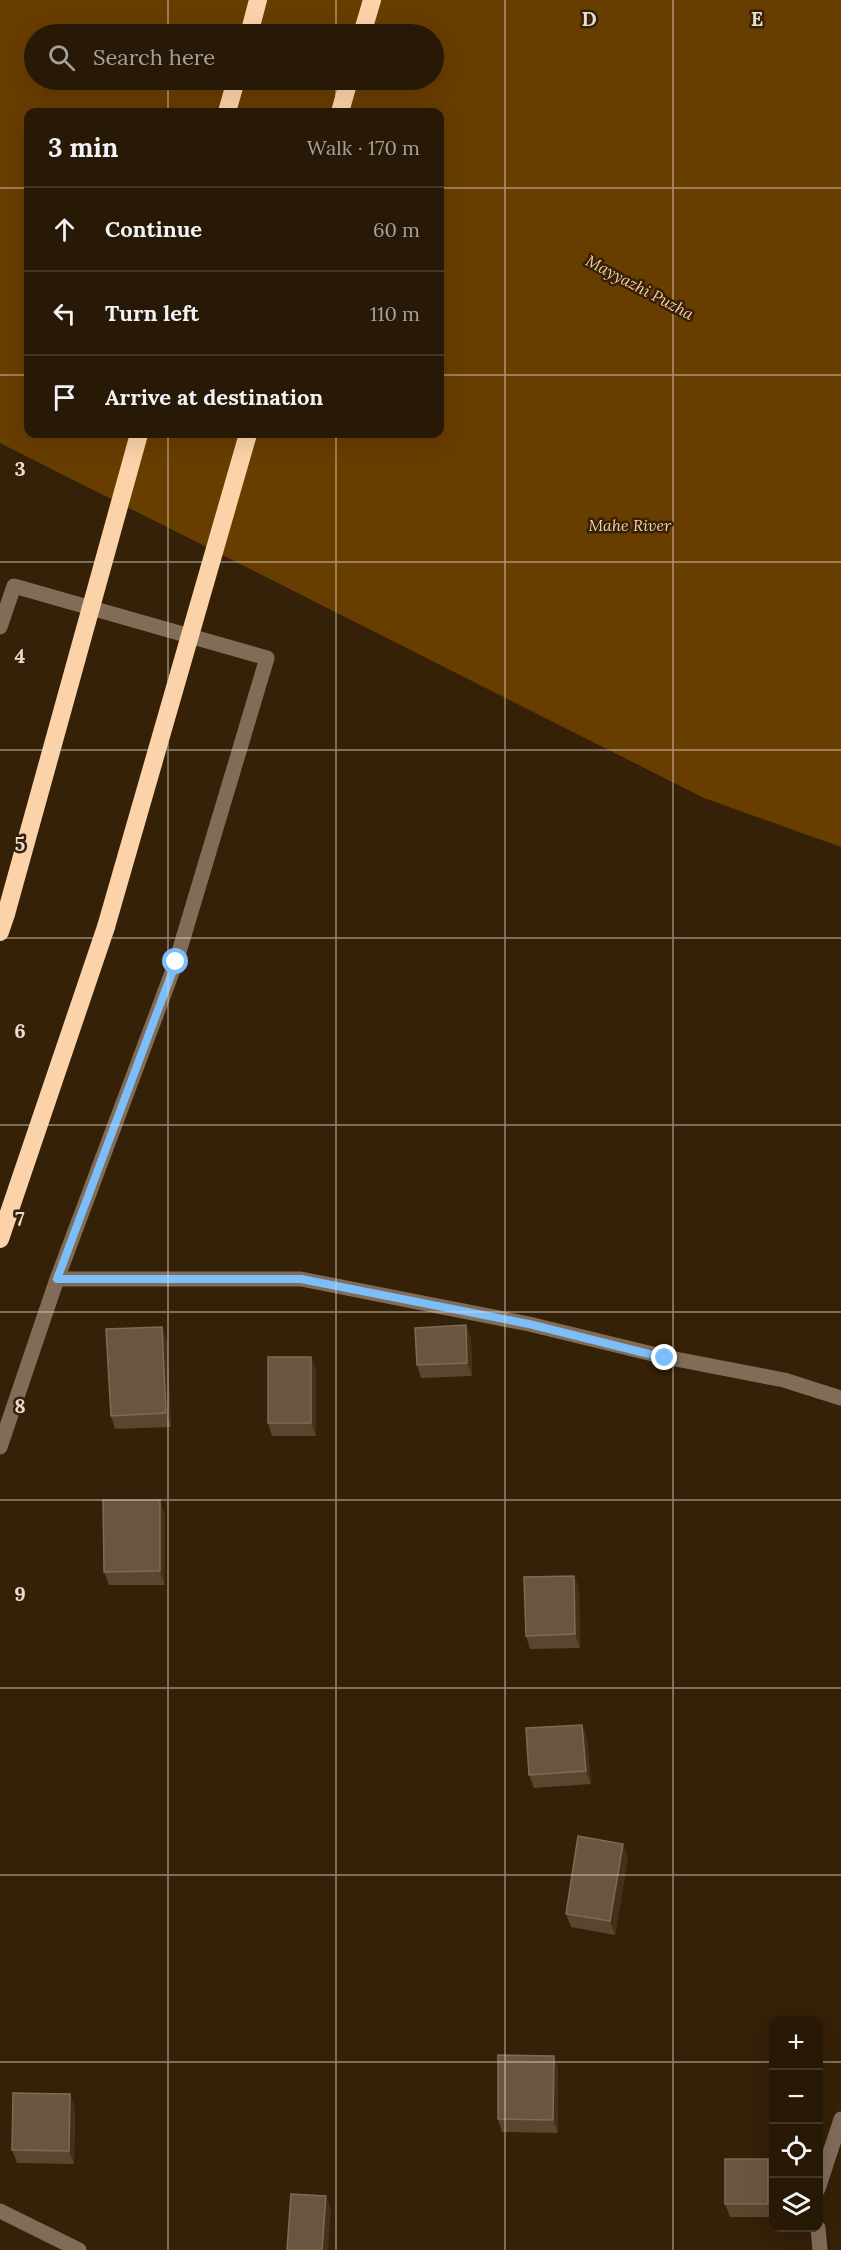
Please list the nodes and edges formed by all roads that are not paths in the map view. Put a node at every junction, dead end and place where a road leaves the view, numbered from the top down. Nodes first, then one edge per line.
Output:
1 (258, 0) edge
2 (372, 0) edge
3 (252, 24) edge
4 (365, 24) edge
5 (233, 90) edge
6 (346, 90) edge
7 (228, 108) edge
8 (341, 108) edge
9 (138, 438) edge
10 (247, 438) edge
11 (0, 627) edge
12 (0, 932) edge
13 (0, 1239) edge
14 (57, 1279) junction
15 (841, 1398) edge
16 (0, 1447) edge
17 (841, 2119) edge
18 (822, 2178) edge
19 (0, 2211) edge
20 (818, 2232) edge
21 (79, 2250) edge
22 (820, 2250) edge

1 - 3 highway
2 - 4 highway
5 - 7 highway
6 - 8 highway
9 - 12 highway, bridge
10 - 13 highway, bridge
11 - 14 street
14 - 15 street
14 - 16 street
17 - 18 street
19 - 21 street
20 - 22 street

